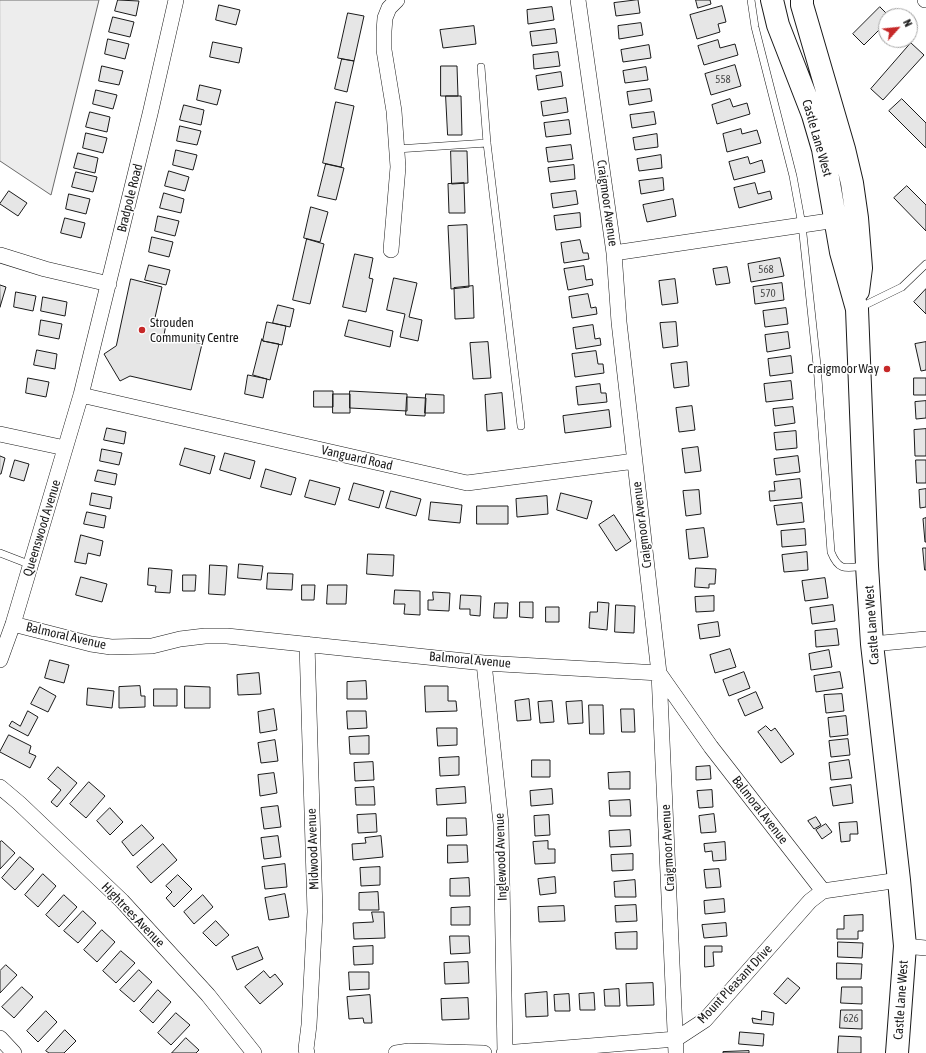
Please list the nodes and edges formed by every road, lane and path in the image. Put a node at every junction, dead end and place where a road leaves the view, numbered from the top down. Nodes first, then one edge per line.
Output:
1 (176, 0) edge
2 (397, 0) edge
3 (578, 0) edge
4 (751, 0) edge
5 (772, 0) edge
6 (802, 0) edge
7 (481, 67) dead end
8 (487, 143) junction
9 (397, 149) junction
10 (836, 220) junction
11 (802, 225) junction
12 (391, 250) dead end
13 (614, 253) junction
14 (0, 255) edge
15 (926, 264) edge
16 (109, 284) junction
17 (857, 306) junction
18 (81, 395) junction
19 (521, 426) dead end
20 (0, 434) edge
21 (65, 448) junction
22 (635, 461) junction
23 (0, 553) edge
24 (31, 565) junction
25 (867, 566) junction
26 (13, 624) junction
27 (926, 638) edge
28 (307, 644) junction
29 (872, 644) junction
30 (0, 660) edge
31 (484, 662) junction
32 (659, 673) junction
33 (0, 788) edge
34 (899, 880) junction
35 (823, 891) junction
36 (905, 946) junction
37 (926, 948) edge
38 (676, 1046) edge
39 (254, 1053) edge
40 (307, 1053) edge
41 (396, 1053) edge
42 (484, 1053) edge
43 (504, 1053) edge
44 (897, 1053) edge

1 - 16 street, Bradpole Road
2 - 9 street
3 - 13 street, Craigmoor Avenue
4 - 11 lane
5 - 10 main road, Castle Lane West
6 - 17 main road, Castle Lane West
7 - 8 lane
8 - 9 lane
8 - 19 lane
9 - 12 street
10 - 11 street
10 - 17 main road, Castle Lane West
11 - 13 street
11 - 25 lane
13 - 22 street, Craigmoor Avenue
14 - 16 street
15 - 17 lane
16 - 18 street, Bradpole Road
17 - 25 main road, Castle Lane West
18 - 21 street, Queenswood Avenue
18 - 22 street, Vanguard Road
20 - 21 street
21 - 24 street, Queenswood Avenue
22 - 32 street, Craigmoor Avenue
23 - 24 lane
24 - 26 street, Queenswood Avenue
25 - 29 main road, Castle Lane West
26 - 28 street, Balmoral Avenue
26 - 30 street, Queenswood Avenue
27 - 29 street
28 - 31 street, Balmoral Avenue
28 - 40 street, Midwood Avenue
29 - 34 main road, Castle Lane West
31 - 32 street, Balmoral Avenue
31 - 43 street, Inglewood Avenue
32 - 35 street, Balmoral Avenue
32 - 38 street, Craigmoor Avenue
33 - 39 street, Hightrees Avenue
34 - 35 street
34 - 36 main road, Castle Lane West
35 - 38 street, Mount Pleasant Drive
36 - 37 street, Castle Lane West
36 - 44 main road, Castle Lane West
38 - 43 street, Mount Pleasant Drive
41 - 42 street

